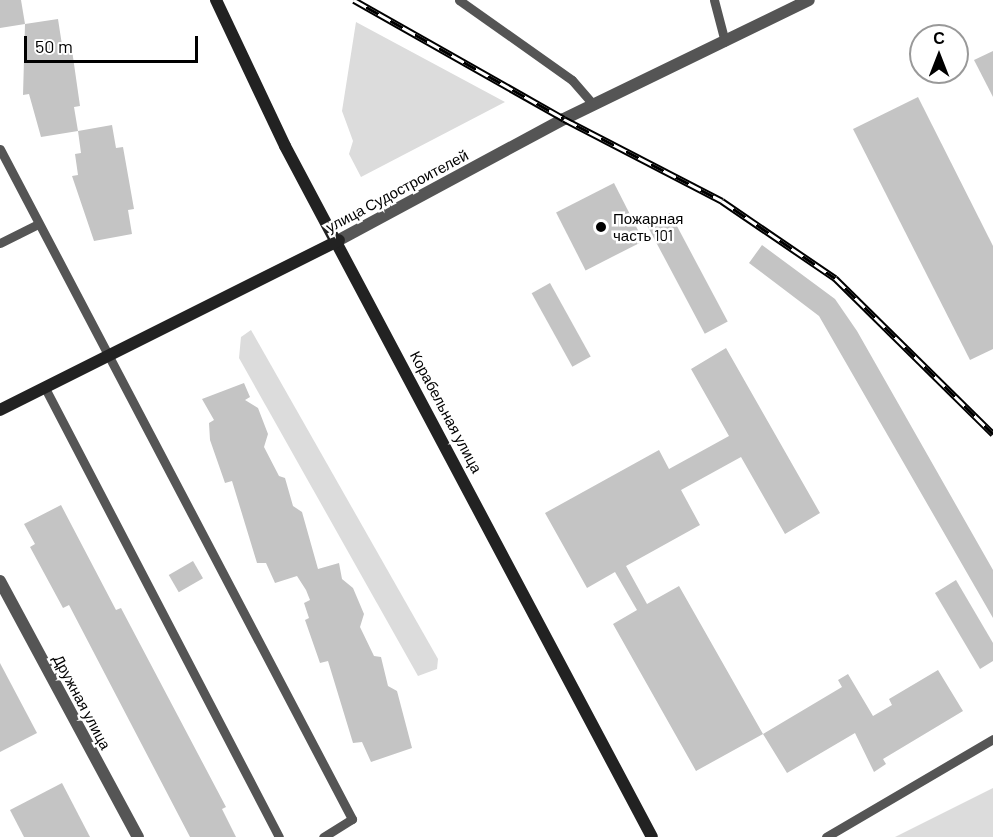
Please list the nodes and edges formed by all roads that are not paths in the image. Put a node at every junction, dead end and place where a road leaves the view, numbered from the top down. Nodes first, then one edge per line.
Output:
1 (216, 0) edge
2 (459, 0) edge
3 (714, 0) edge
4 (808, 0) edge
5 (725, 42) junction
6 (593, 104) junction
7 (0, 149) edge
8 (38, 224) junction
9 (339, 240) junction
10 (0, 243) edge
11 (108, 358) junction
12 (45, 388) junction
13 (0, 410) edge
14 (0, 581) edge
15 (993, 739) edge
16 (138, 837) edge
17 (279, 837) edge
18 (323, 837) edge
19 (652, 837) edge
20 (826, 837) edge

1 - 9 street, Корабельная улица
2 - 6 lane
3 - 5 lane
4 - 5 street, улица Судостроителей
5 - 6 street, улица Судостроителей
6 - 9 street, улица Судостроителей
7 - 8 lane
8 - 10 lane
8 - 11 lane
9 - 11 street, улица Судостроителей
9 - 19 street, Корабельная улица
11 - 12 street, улица Судостроителей
11 - 18 lane
12 - 13 street, улица Судостроителей
12 - 17 lane
14 - 16 street, Дружная улица
15 - 20 lane

